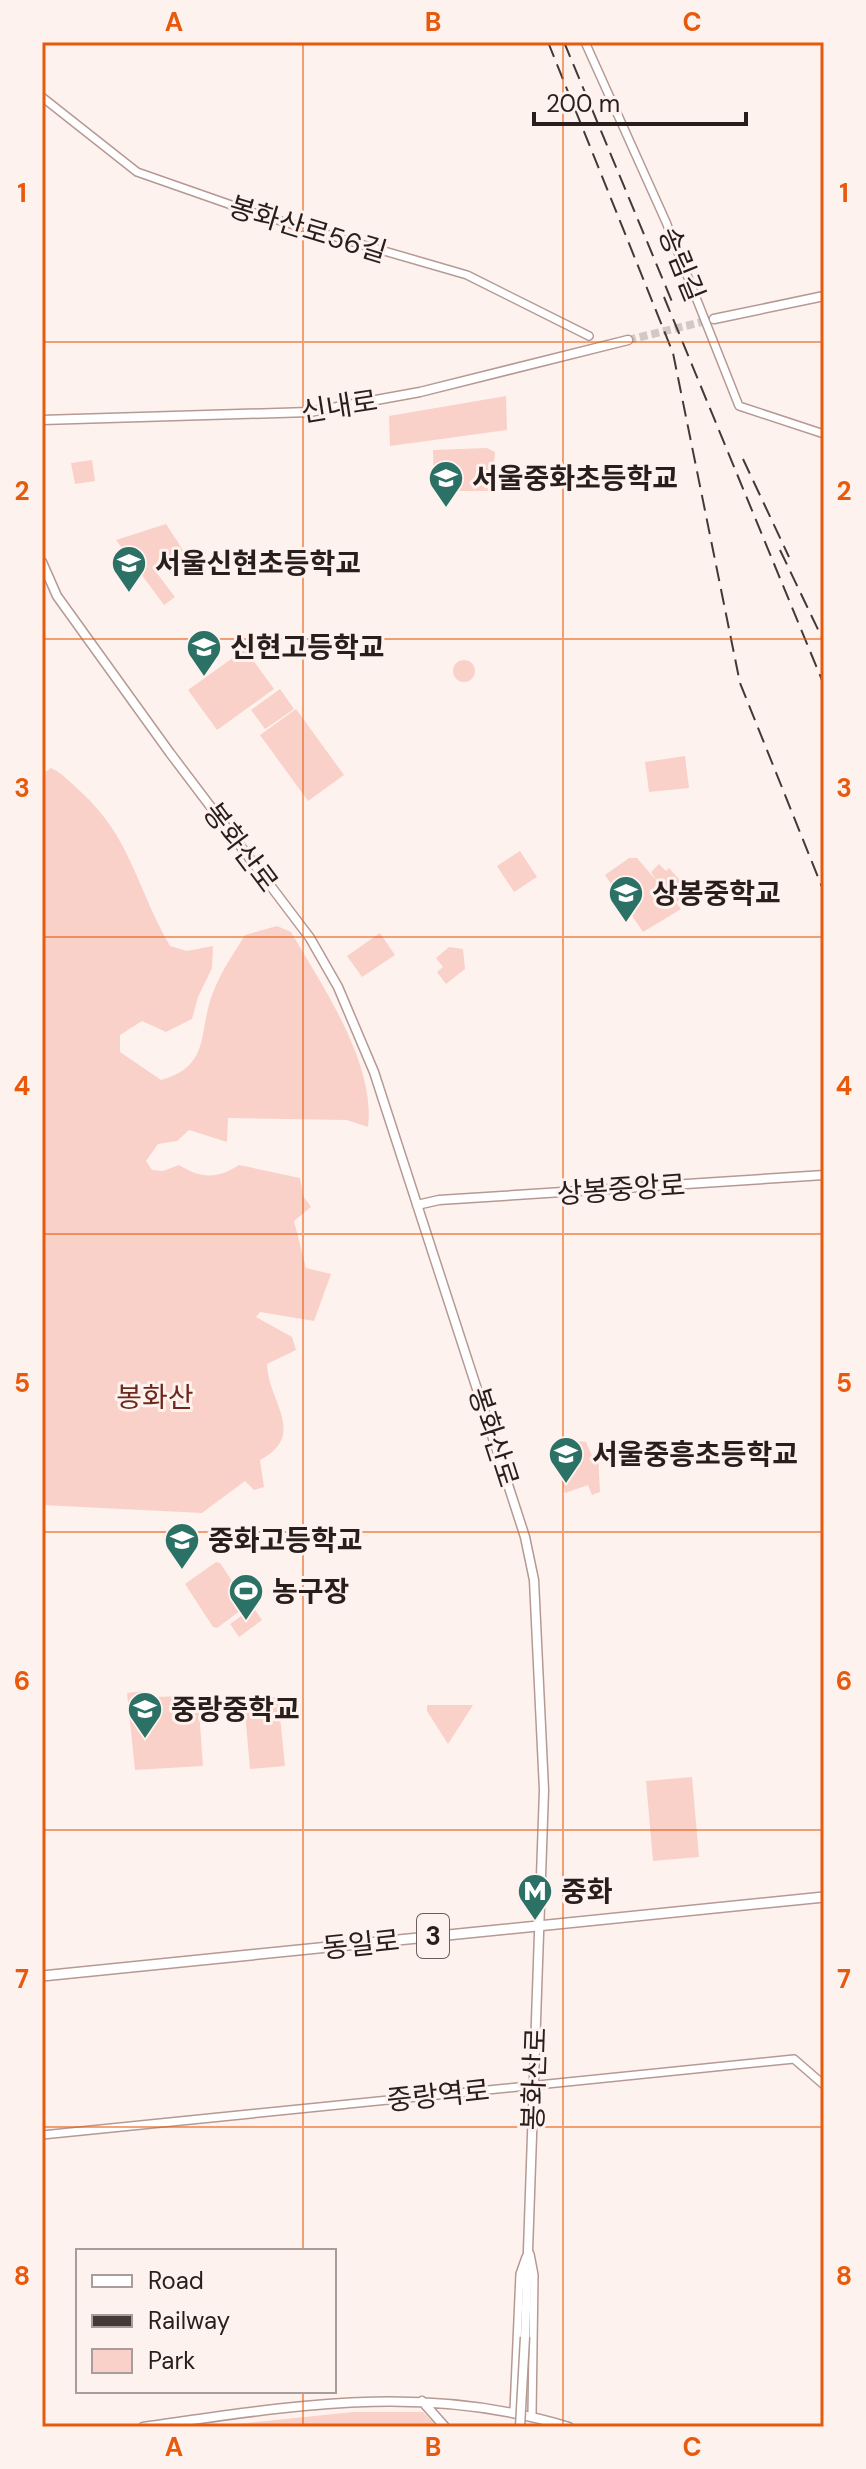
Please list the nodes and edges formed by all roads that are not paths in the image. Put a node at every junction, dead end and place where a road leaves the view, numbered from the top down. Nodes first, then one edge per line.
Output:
1 (585, 42) edge
2 (42, 97) edge
3 (824, 296) edge
4 (714, 319) tunnel mouth
5 (589, 336) dead end
6 (628, 340) tunnel mouth
7 (42, 420) edge
8 (824, 434) edge
9 (42, 562) edge
10 (824, 1175) edge
11 (417, 1205) junction
12 (824, 1897) edge
13 (540, 1926) junction
14 (42, 1976) edge
15 (534, 2085) junction
16 (824, 2085) edge
17 (42, 2135) edge
18 (529, 2247) junction
19 (422, 2401) junction
20 (514, 2411) junction
21 (532, 2416) junction
22 (143, 2427) edge
23 (445, 2427) edge
24 (520, 2427) edge
25 (569, 2427) edge

1 - 8 street, 송림길
2 - 5 street, 봉화산로56길
3 - 4 main road
6 - 7 main road, 신내로
9 - 11 main road, 봉화산로
10 - 11 main road, 상봉중앙로
11 - 13 main road, 봉화산로
12 - 13 main road, 동일로 / 3
13 - 14 main road, 동일로 / 3
13 - 15 main road, 봉화산로
15 - 16 street, 중랑역로
15 - 17 street, 중랑역로
15 - 18 main road, 봉화산로
18 - 20 street
18 - 21 street
18 - 24 main road, 봉화산로, bridge
19 - 20 main road
19 - 22 main road
19 - 23 main road
20 - 21 main road
21 - 25 main road

